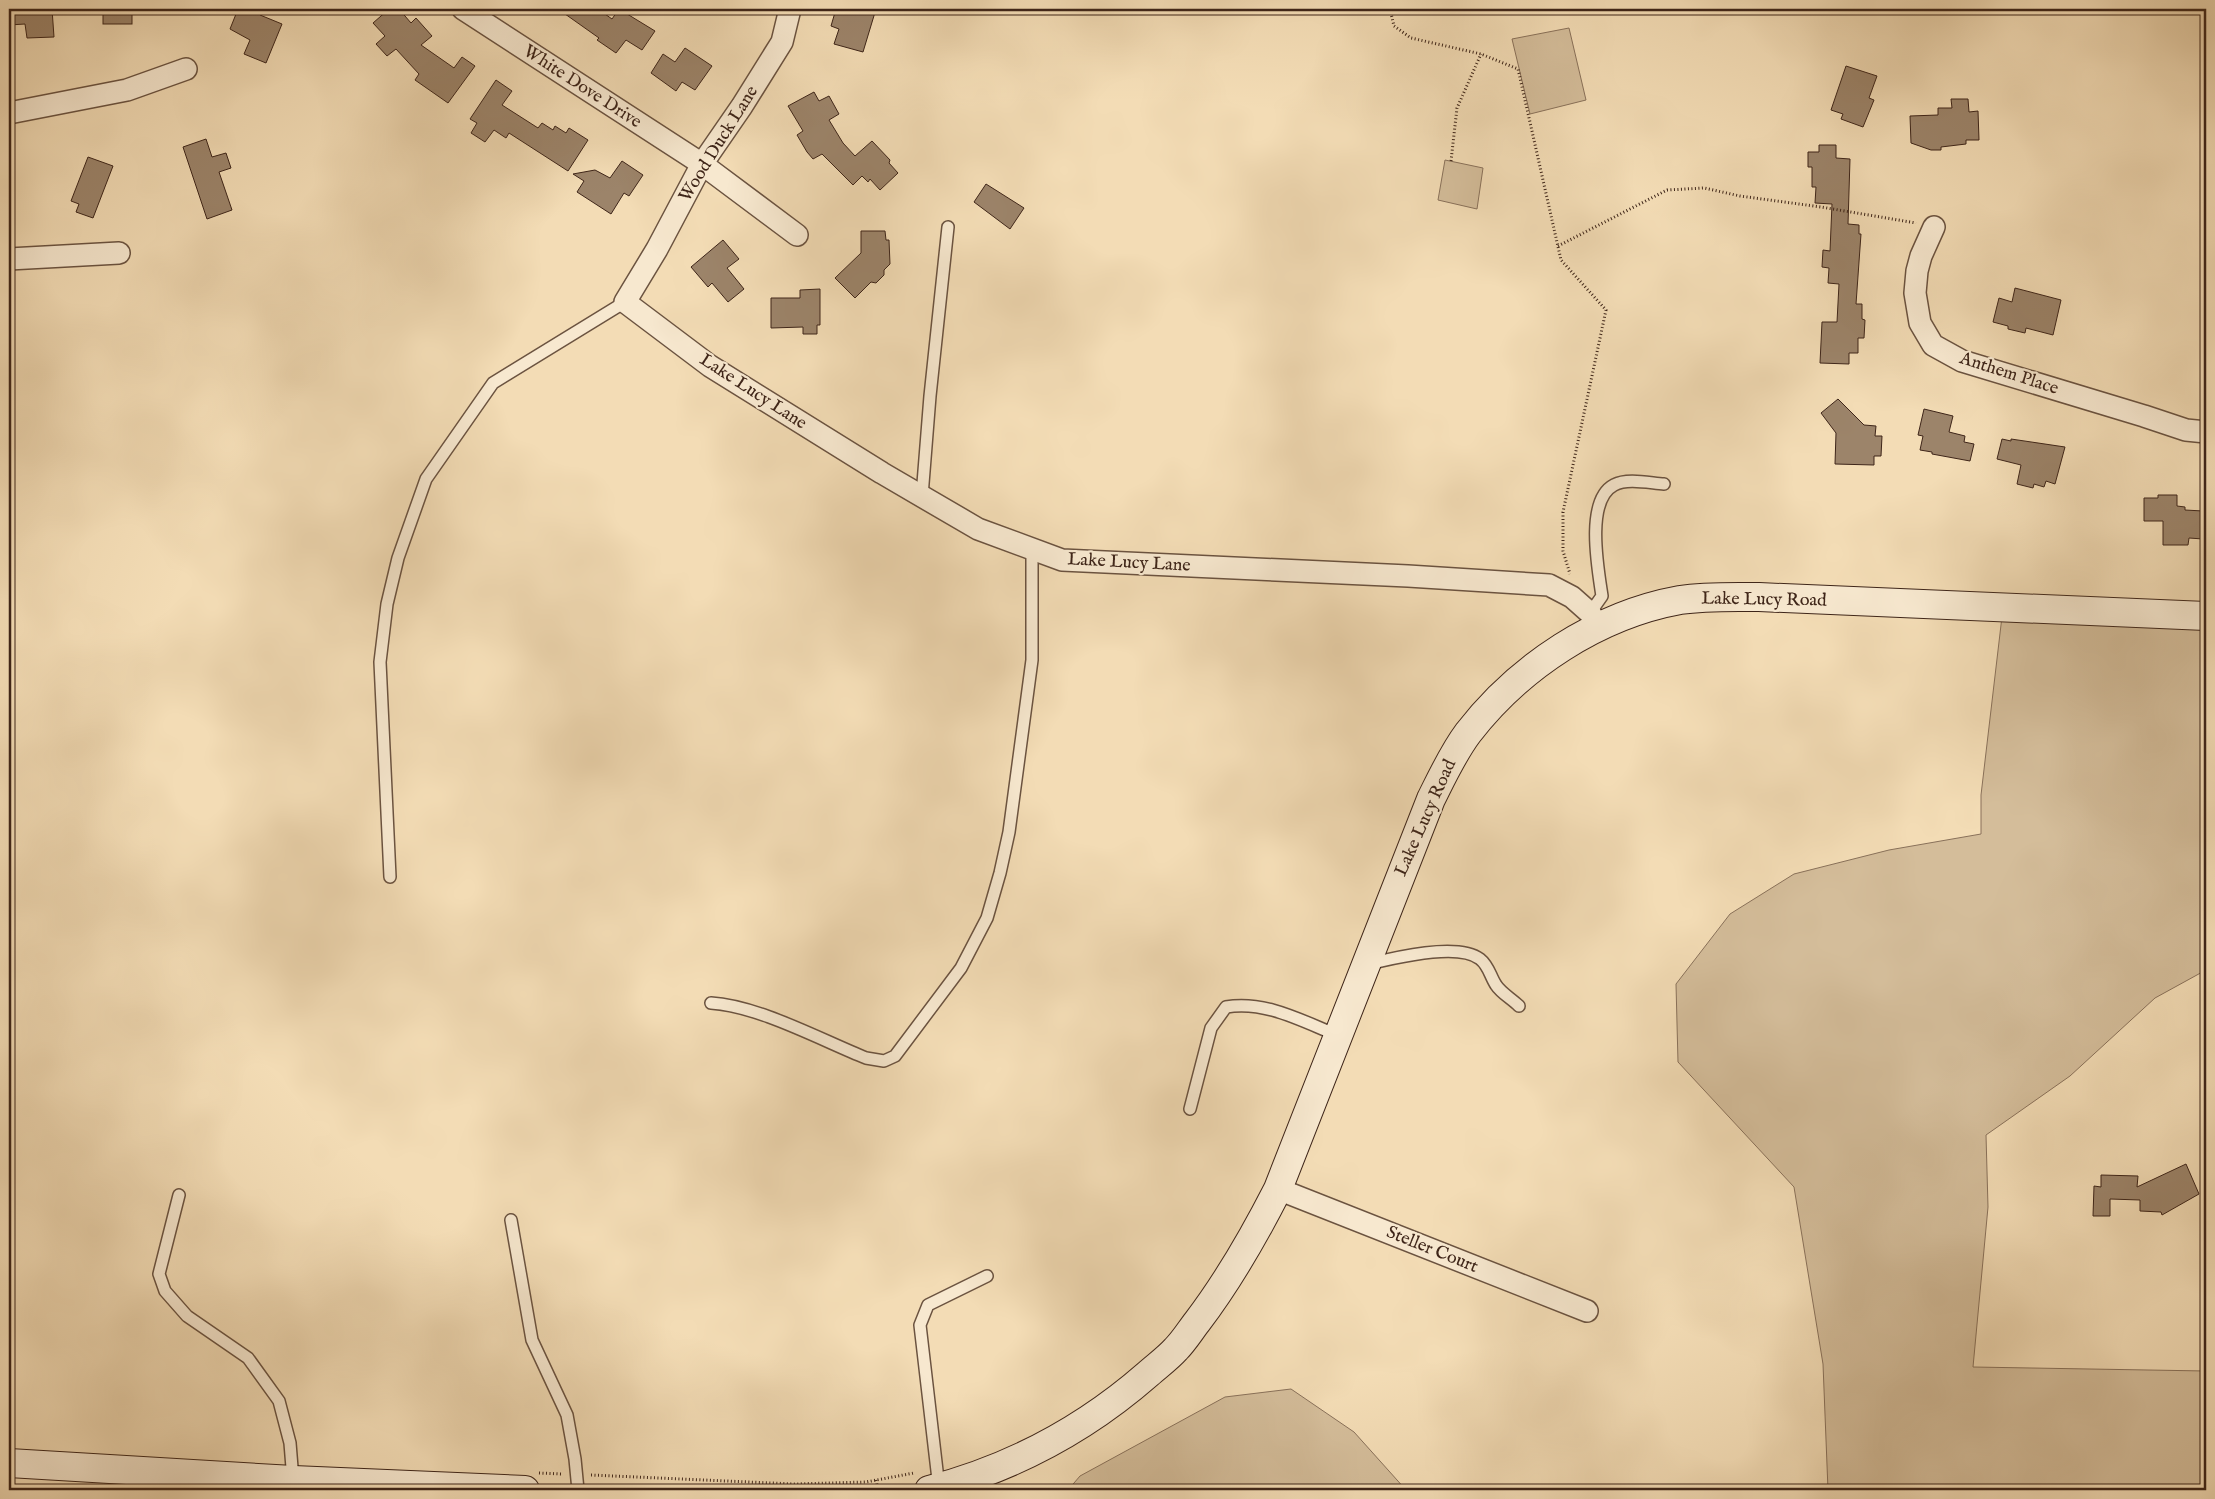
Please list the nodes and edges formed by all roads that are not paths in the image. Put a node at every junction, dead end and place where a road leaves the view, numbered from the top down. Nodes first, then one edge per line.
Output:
1 (464, 9) edge
2 (790, 9) edge
3 (186, 69) dead end
4 (9, 112) edge
5 (702, 164) junction
6 (948, 227) dead end
7 (1934, 227) dead end
8 (797, 235) dead end
9 (119, 253) dead end
10 (9, 259) edge
11 (625, 302) junction
12 (2206, 432) edge
13 (1664, 484) dead end
14 (922, 496) junction
15 (1032, 548) junction
16 (2206, 616) edge
17 (1594, 620) junction
18 (390, 876) dead end
19 (1365, 965) junction
20 (711, 1003) dead end
21 (1520, 1006) dead end
22 (1337, 1034) junction
23 (1190, 1109) dead end
24 (1278, 1189) junction
25 (179, 1195) dead end
26 (511, 1220) dead end
27 (987, 1276) dead end
28 (1586, 1311) dead end
29 (9, 1463) edge
30 (294, 1480) junction
31 (527, 1481) edge
32 (935, 1482) edge
33 (578, 1490) edge

1 - 5 street, White Dove Drive
2 - 5 street, Wood Duck Lane
3 - 4 street
5 - 8 street, White Dove Drive
5 - 11 street, Wood Duck Lane
6 - 14 lane
7 - 12 street, Anthem Place
9 - 10 street
11 - 14 street, Lake Lucy Lane
11 - 18 lane
13 - 17 lane
14 - 15 street, Lake Lucy Lane
15 - 17 street, Lake Lucy Lane
15 - 20 lane
16 - 17 street, Lake Lucy Road
17 - 19 street, Lake Lucy Road
19 - 21 lane
19 - 22 street, Lake Lucy Road
22 - 23 lane
22 - 24 street, Lake Lucy Road
24 - 28 street, Steller Court
24 - 32 street, Lake Lucy Road
25 - 30 lane
26 - 33 lane
27 - 32 lane
29 - 30 street
30 - 31 street

